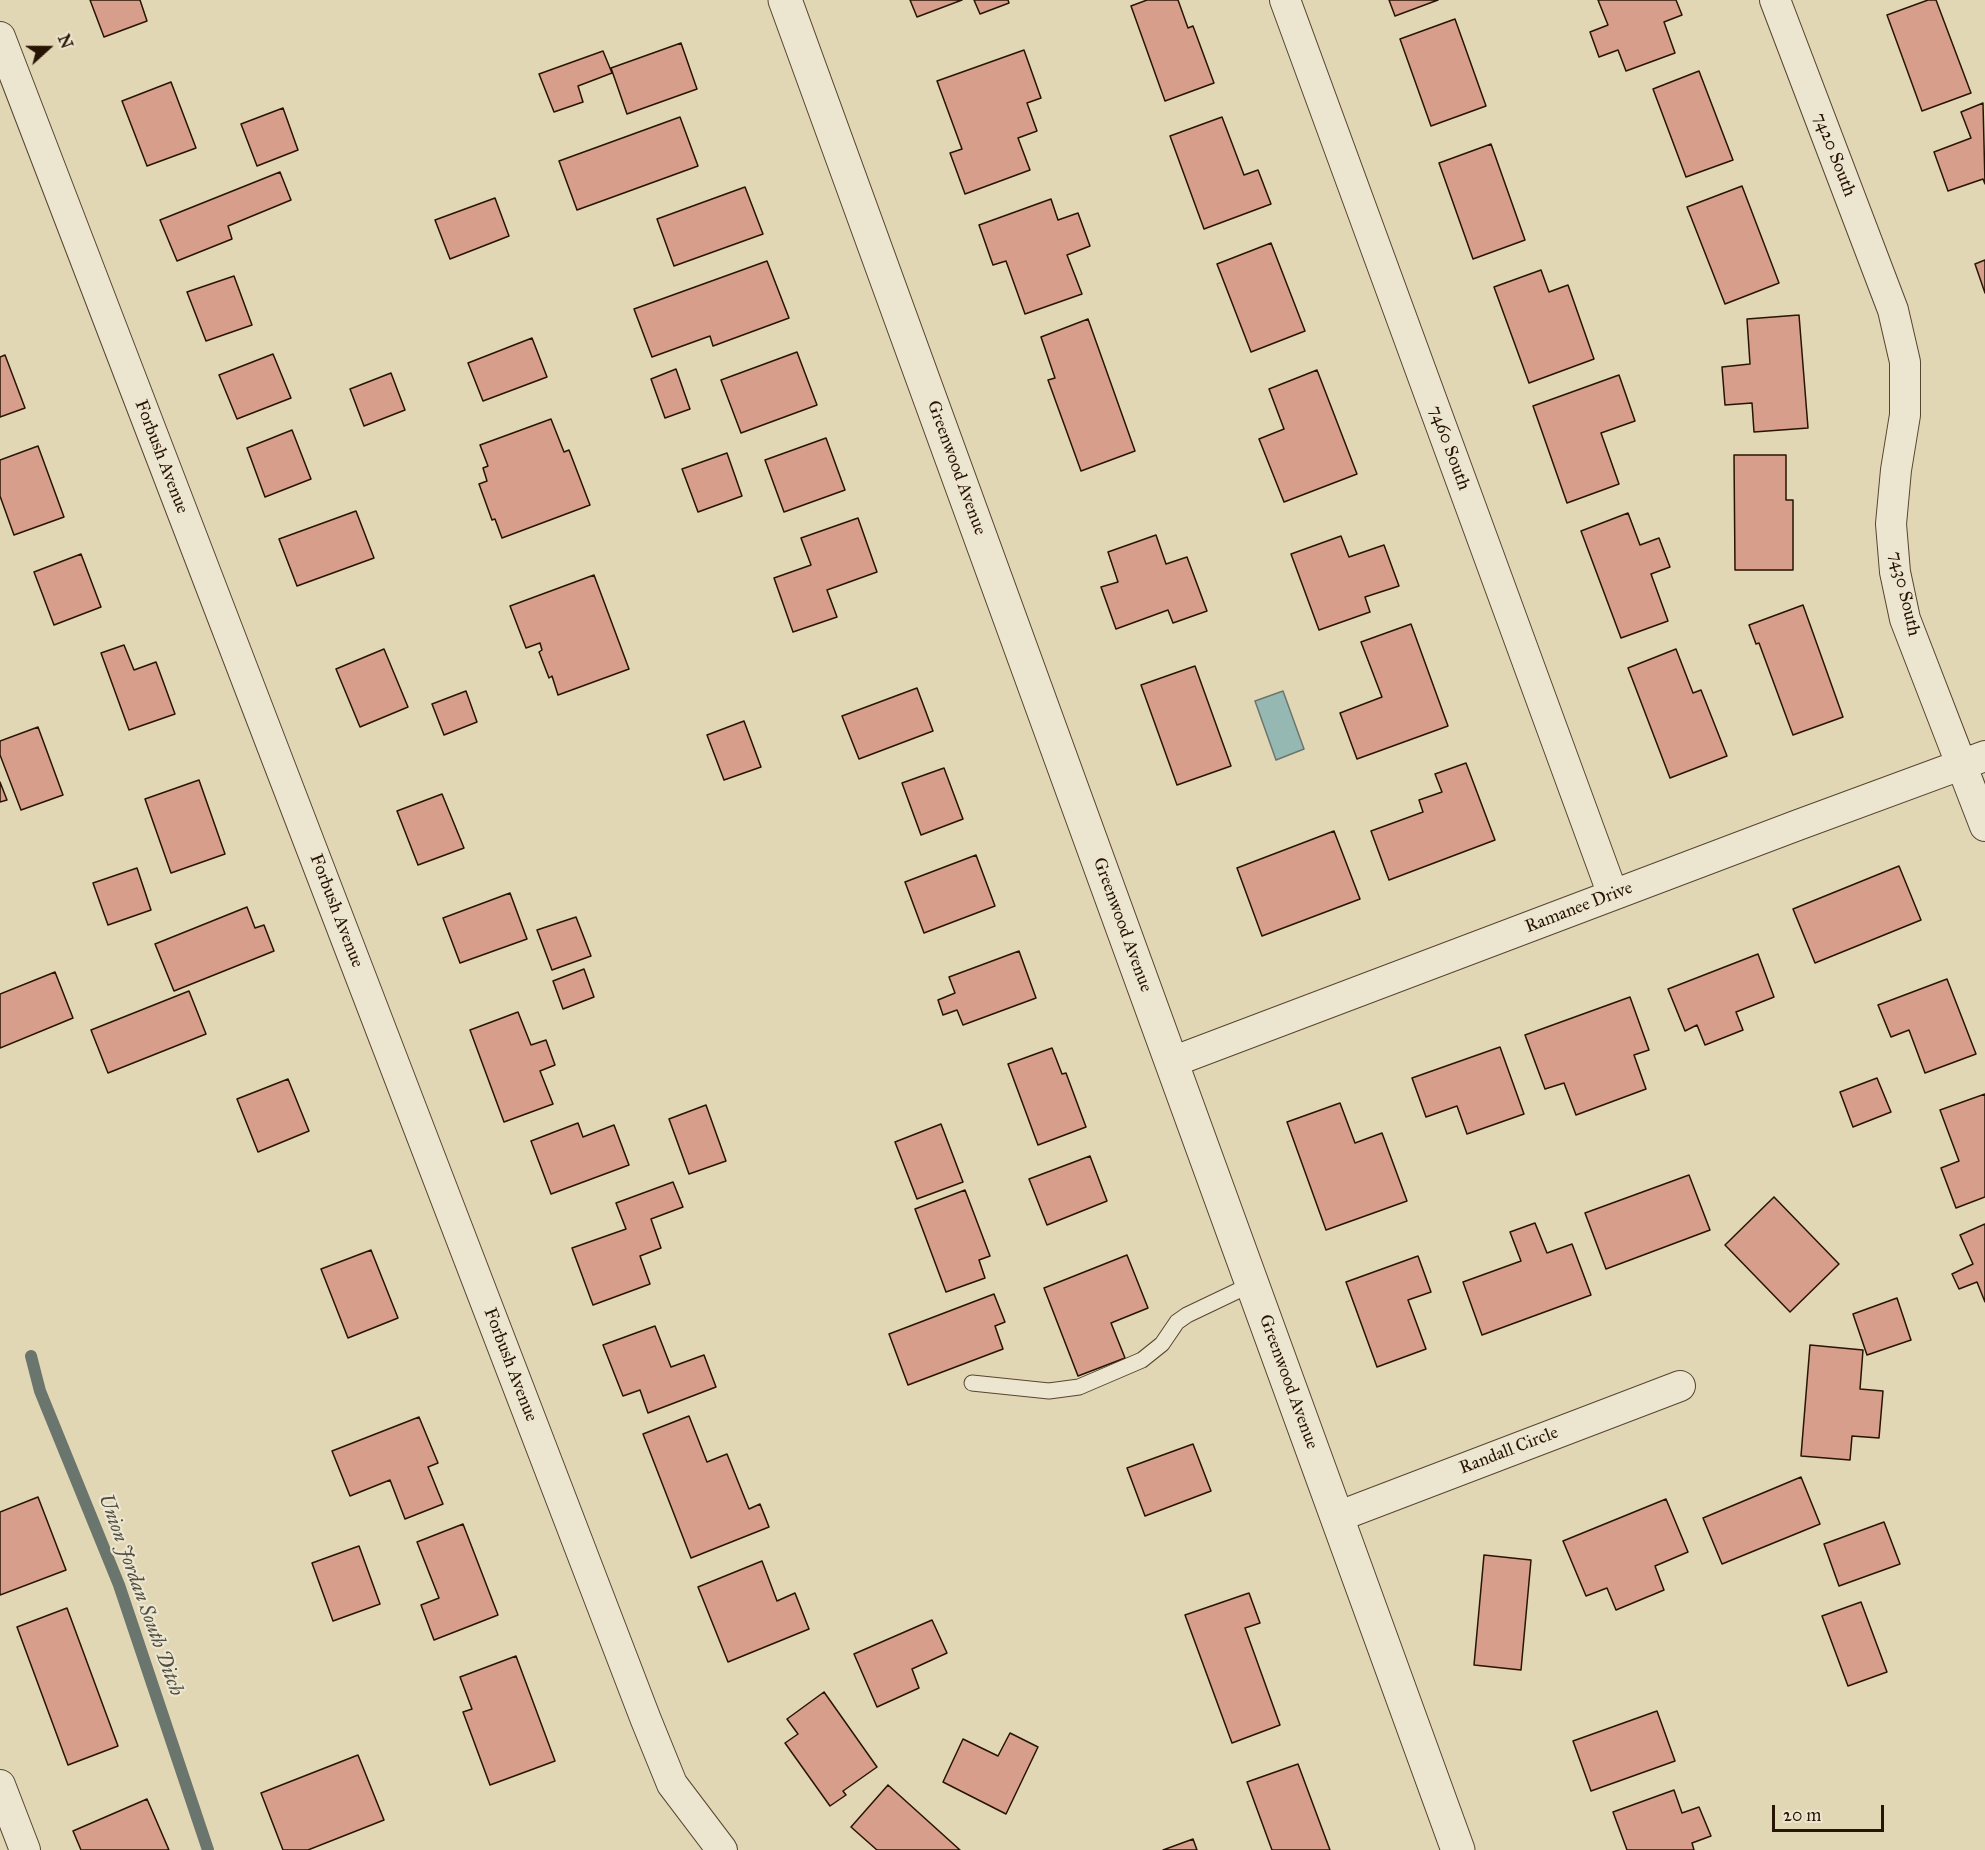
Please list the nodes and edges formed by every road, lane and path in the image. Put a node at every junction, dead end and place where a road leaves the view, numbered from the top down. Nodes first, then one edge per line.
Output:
1 (785, 0) edge
2 (1285, 0) edge
3 (1775, 0) edge
4 (0, 37) edge
5 (1893, 310) joint
6 (1973, 760) edge
7 (1985, 826) edge
8 (1613, 896) junction
9 (1172, 1062) junction
10 (1252, 1284) junction
11 (972, 1383) dead end
12 (1680, 1386) dead end
13 (1337, 1517) junction
14 (0, 1785) edge
15 (23, 1849) edge
16 (722, 1850) edge
17 (1458, 1850) edge

1 - 9 street, Greenwood Avenue
2 - 8 street, 7460 South
3 - 5 street, 7420 South
4 - 16 street, Forbush Avenue
5 - 6 street, 7430 South
6 - 7 street, 7430 South
6 - 8 street, Ramanee Drive
8 - 9 street, Ramanee Drive
9 - 10 street, Greenwood Avenue
10 - 11 lane
10 - 13 street, Greenwood Avenue
12 - 13 street, Randall Circle
13 - 17 street, Greenwood Avenue
14 - 15 street

